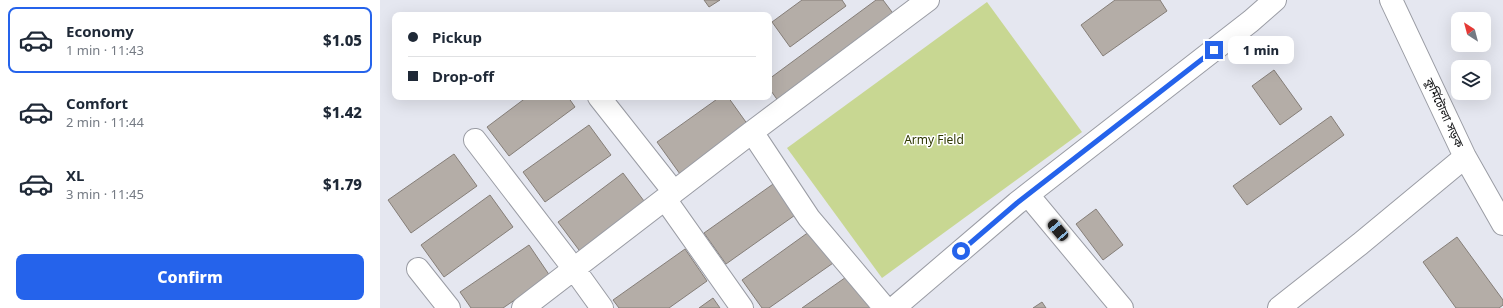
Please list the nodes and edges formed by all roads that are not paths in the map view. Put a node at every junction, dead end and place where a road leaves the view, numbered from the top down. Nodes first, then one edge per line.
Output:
1 (928, 0) edge
2 (1275, 0) edge
3 (1391, 0) edge
4 (601, 100) edge
5 (752, 132) junction
6 (475, 140) dead end
7 (1465, 157) junction
8 (1028, 195) junction
9 (669, 196) junction
10 (1503, 224) edge
11 (574, 268) junction
12 (418, 269) dead end
13 (449, 308) edge
14 (522, 308) edge
15 (602, 308) edge
16 (742, 308) edge
17 (884, 308) edge
18 (894, 308) edge
19 (1122, 308) edge
20 (1279, 308) edge

1 - 5 street
2 - 8 street
3 - 7 street, কুর্মিটোলা সড়ক
4 - 9 street
5 - 9 street
5 - 17 street
6 - 11 street
7 - 10 street, কুর্মিটোলা সড়ক
7 - 20 street
8 - 18 street
8 - 19 street
9 - 11 street
9 - 16 street
11 - 14 street
11 - 15 street
12 - 13 street

